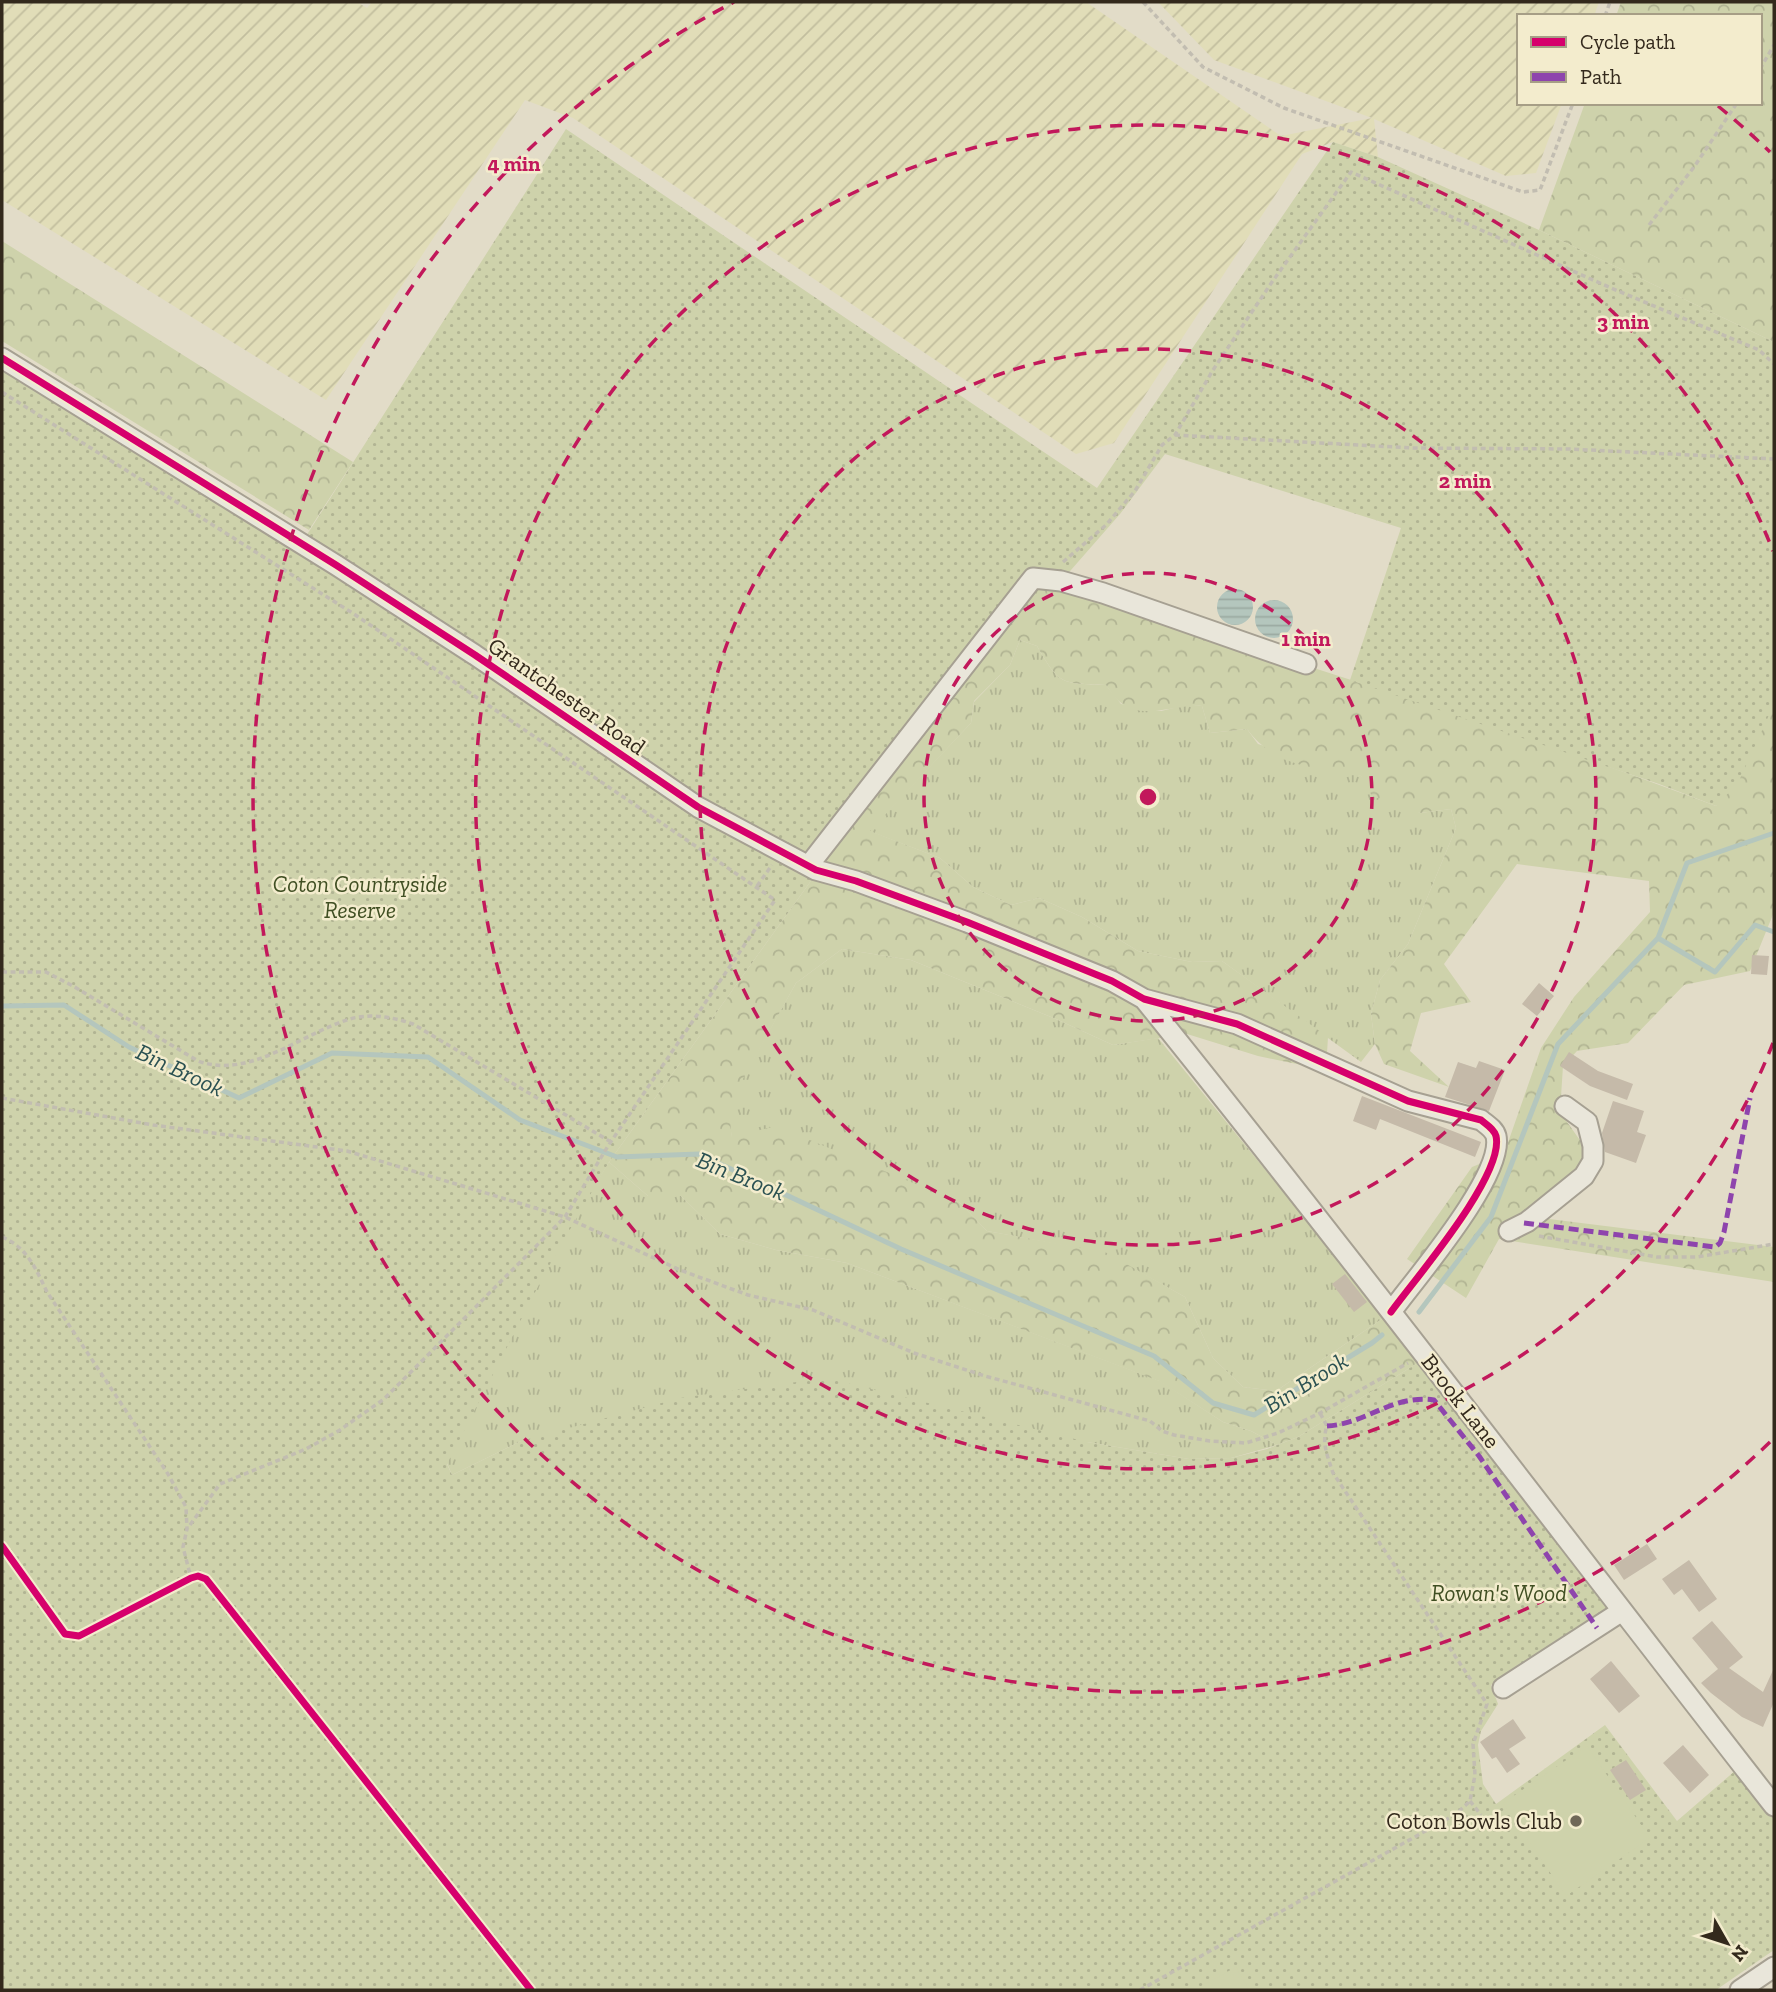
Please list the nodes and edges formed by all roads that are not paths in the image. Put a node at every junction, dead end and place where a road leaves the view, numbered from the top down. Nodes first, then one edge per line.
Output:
1 (2, 358) edge
2 (1306, 664) dead end
3 (809, 865) junction
4 (1144, 999) junction
5 (1565, 1106) dead end
6 (1509, 1231) road end
7 (1391, 1312) junction
8 (1622, 1611) junction
9 (1503, 1688) dead end
10 (1774, 1806) edge
11 (1774, 1967) edge
12 (1740, 1990) edge

1 - 3 street, Grantchester Road
2 - 3 street
3 - 4 street, Grantchester Road
4 - 7 street, Brook Lane
4 - 7 street
5 - 6 street
7 - 8 street, Brook Lane
8 - 9 street
8 - 10 street, Brook Lane
11 - 12 street

